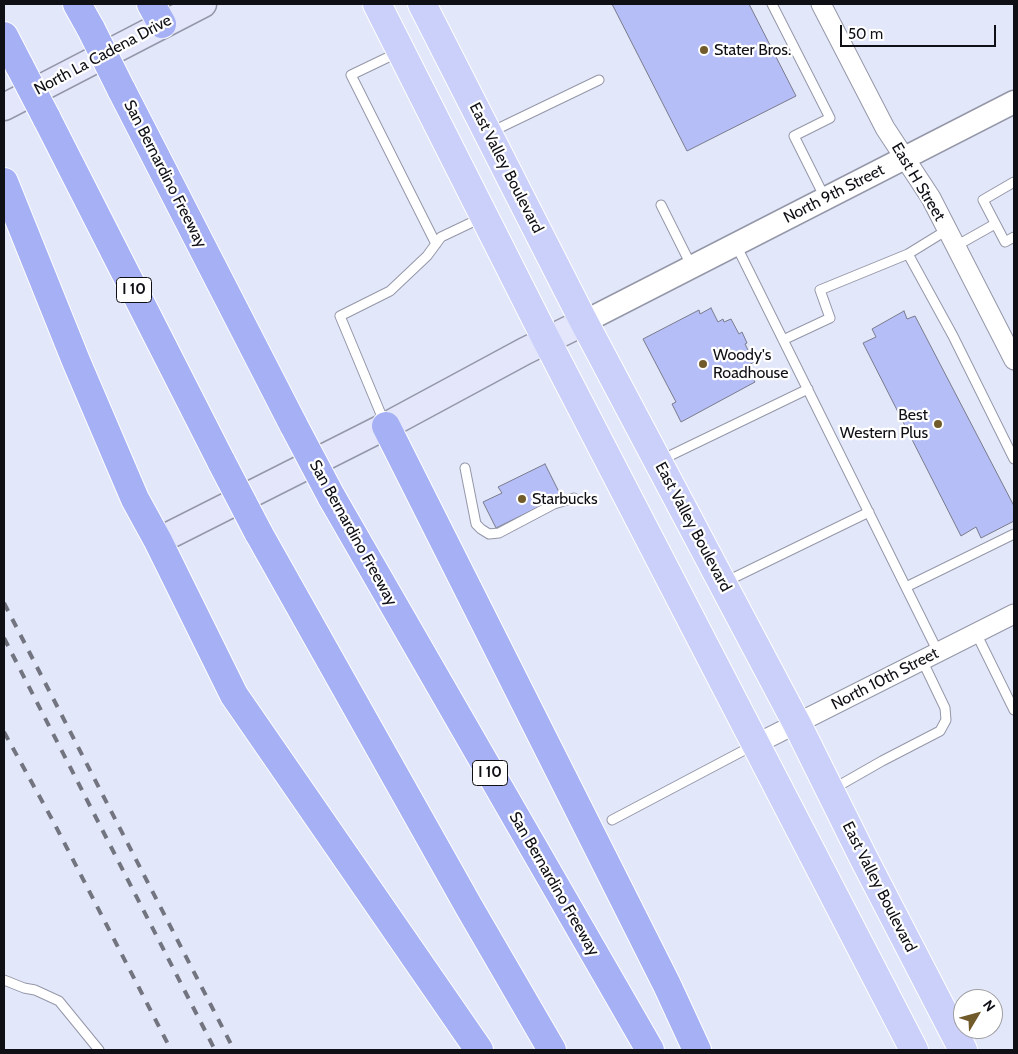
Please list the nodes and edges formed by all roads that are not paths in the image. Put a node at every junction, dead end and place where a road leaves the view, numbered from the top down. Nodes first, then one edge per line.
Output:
1 (77, 4) edge
2 (203, 4) edge
3 (377, 4) edge
4 (422, 4) edge
5 (772, 4) edge
6 (821, 4) edge
7 (157, 14) edge
8 (4, 36) edge
9 (401, 51) junction
10 (599, 80) dead end
11 (1014, 102) edge
12 (4, 108) edge
13 (488, 133) junction
14 (905, 158) junction
15 (4, 182) edge
16 (1014, 182) edge
17 (825, 198) junction
18 (661, 205) dead end
19 (484, 217) junction
20 (996, 224) junction
21 (1014, 237) edge
22 (952, 238) junction
23 (436, 244) junction
24 (736, 244) junction
25 (908, 254) junction
26 (692, 267) junction
27 (584, 322) junction
28 (783, 340) junction
29 (547, 341) junction
30 (1014, 360) edge
31 (808, 389) junction
32 (386, 426) junction
33 (1014, 460) edge
34 (658, 461) junction
35 (465, 468) dead end
36 (574, 498) dead end
37 (869, 512) junction
38 (1014, 534) edge
39 (158, 541) junction
40 (723, 583) junction
41 (906, 587) junction
42 (1014, 614) edge
43 (976, 633) junction
44 (930, 656) junction
45 (1014, 710) edge
46 (797, 724) junction
47 (756, 744) junction
48 (830, 791) junction
49 (612, 820) dead end
50 (4, 980) edge
51 (99, 1050) edge
52 (479, 1050) edge
53 (552, 1050) edge
54 (650, 1050) edge
55 (697, 1050) edge
56 (914, 1050) edge
57 (963, 1050) edge

1 - 54 highway, San Bernardino Freeway / I 10, bridge
2 - 7 main road, North La Cadena Drive
3 - 9 main road
4 - 13 main road, East Valley Boulevard
5 - 17 lane
6 - 14 street, East H Street
7 - 12 main road, North La Cadena Drive
8 - 53 highway, I 10, bridge
9 - 19 main road
9 - 23 lane
10 - 13 lane
11 - 14 street, North 9th Street
13 - 27 main road, East Valley Boulevard
14 - 17 street, North 9th Street
14 - 22 street, East H Street
15 - 39 highway
16 - 20 lane
17 - 24 street, North 9th Street
18 - 26 lane
19 - 23 lane
19 - 29 main road
20 - 21 lane
20 - 22 lane
22 - 25 lane
22 - 30 street, East H Street
23 - 32 lane
24 - 26 street, North 9th Street
24 - 28 lane
25 - 28 lane
25 - 33 lane
26 - 27 street, North 9th Street
27 - 29 main road
27 - 34 main road, East Valley Boulevard
28 - 31 lane
29 - 32 main road
29 - 47 main road
31 - 34 lane
31 - 37 lane
32 - 39 main road
32 - 55 highway
34 - 40 main road, East Valley Boulevard
35 - 36 lane
37 - 40 lane
37 - 41 lane
38 - 41 lane
39 - 52 highway
40 - 46 main road, East Valley Boulevard
41 - 44 lane
42 - 43 street, North 10th Street
43 - 44 street, North 10th Street
43 - 45 lane
44 - 46 street, North 10th Street
44 - 48 lane
46 - 47 street, North 10th Street
46 - 48 main road, East Valley Boulevard
47 - 49 lane
47 - 56 main road
48 - 57 main road, East Valley Boulevard
50 - 51 lane

